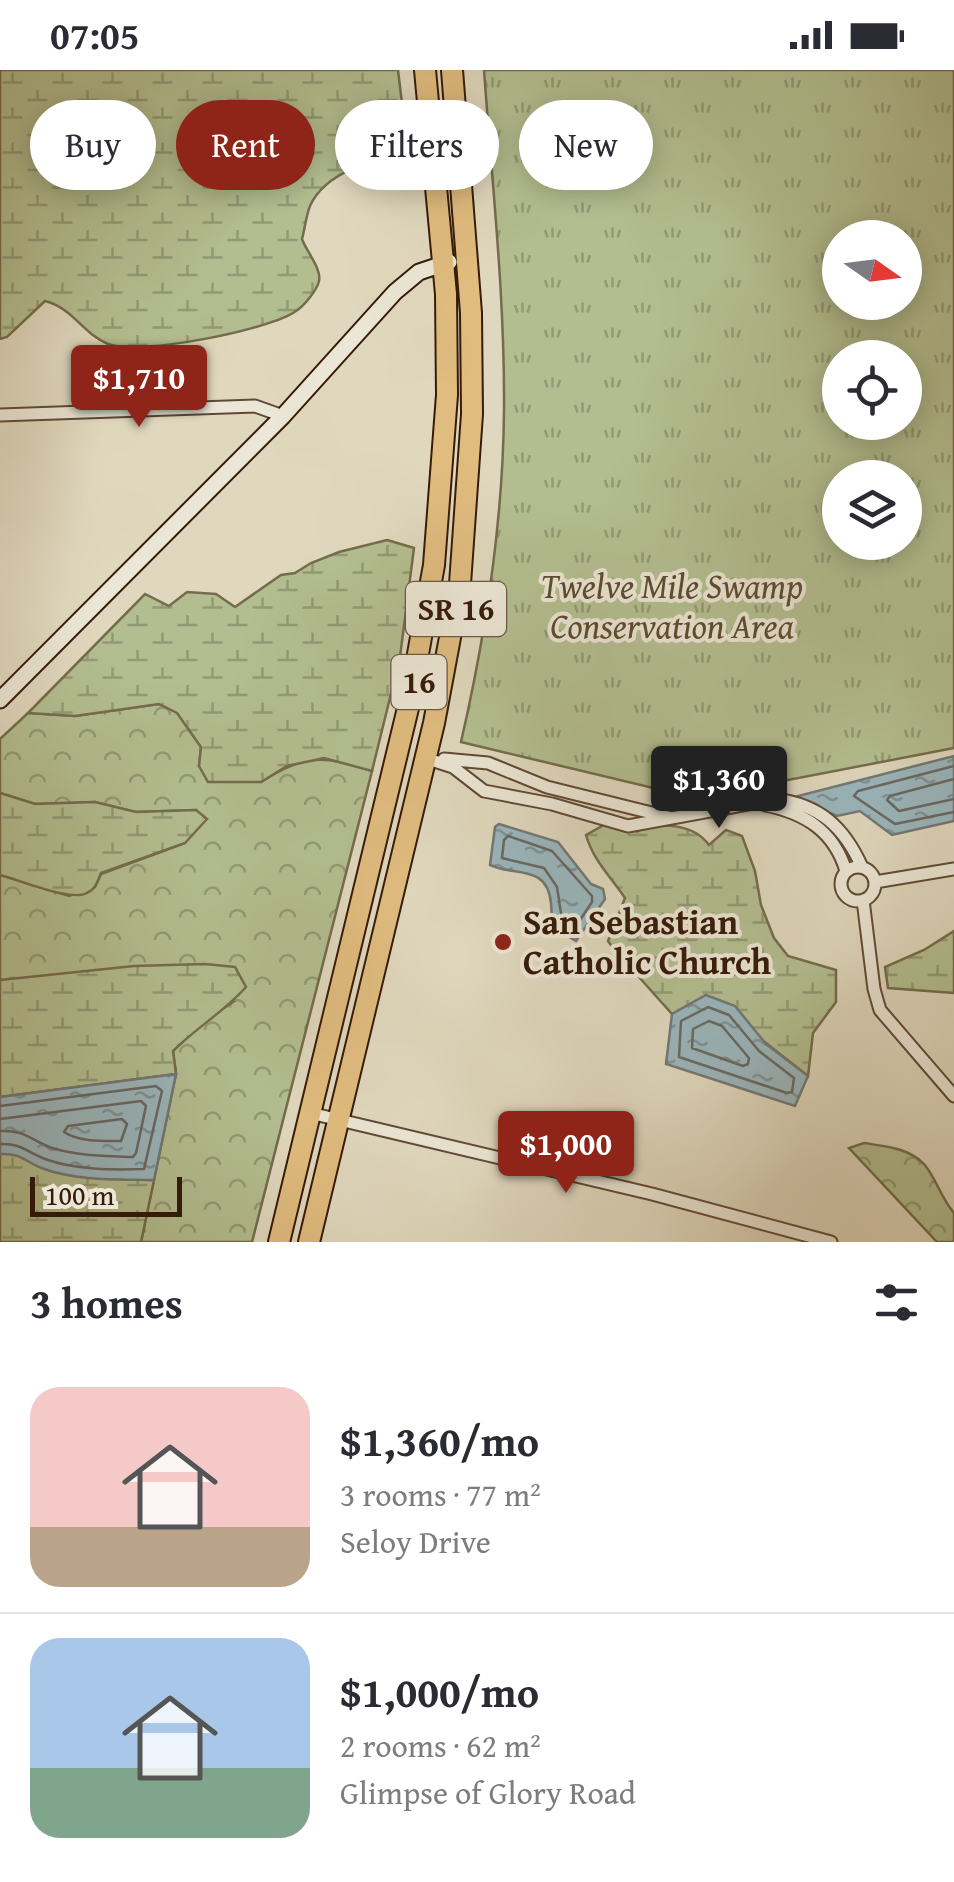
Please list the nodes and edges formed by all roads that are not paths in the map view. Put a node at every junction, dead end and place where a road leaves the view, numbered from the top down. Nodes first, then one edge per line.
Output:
1 (425, 70) edge
2 (452, 70) edge
3 (467, 258) junction
4 (442, 264) junction
5 (0, 414) edge
6 (283, 416) junction
7 (430, 600) junction
8 (0, 700) edge
9 (425, 758) junction
10 (509, 771) junction
11 (497, 795) junction
12 (756, 803) junction
13 (675, 819) junction
14 (862, 867) junction
15 (954, 869) edge
16 (846, 871) junction
17 (875, 882) junction
18 (863, 900) junction
19 (954, 1096) edge
20 (310, 1113) junction
21 (337, 1119) junction
22 (280, 1242) edge
23 (309, 1242) edge
24 (831, 1242) edge

1 - 4 highway, SR 16
2 - 3 highway, SR 16
3 - 4 main road
3 - 9 highway, SR 16
4 - 6 main road
4 - 7 highway, SR 16
5 - 6 street
6 - 8 main road
7 - 9 highway, 16
7 - 20 highway, SR 16
9 - 10 street
9 - 11 street
9 - 21 highway, SR 16
10 - 11 street
10 - 13 street
11 - 13 street
12 - 13 street
12 - 14 street
12 - 16 street
14 - 16 street
14 - 17 street
15 - 17 street
16 - 18 street
17 - 18 street
18 - 19 street
20 - 21 street
20 - 22 highway, SR 16
21 - 23 highway, SR 16
21 - 24 street

